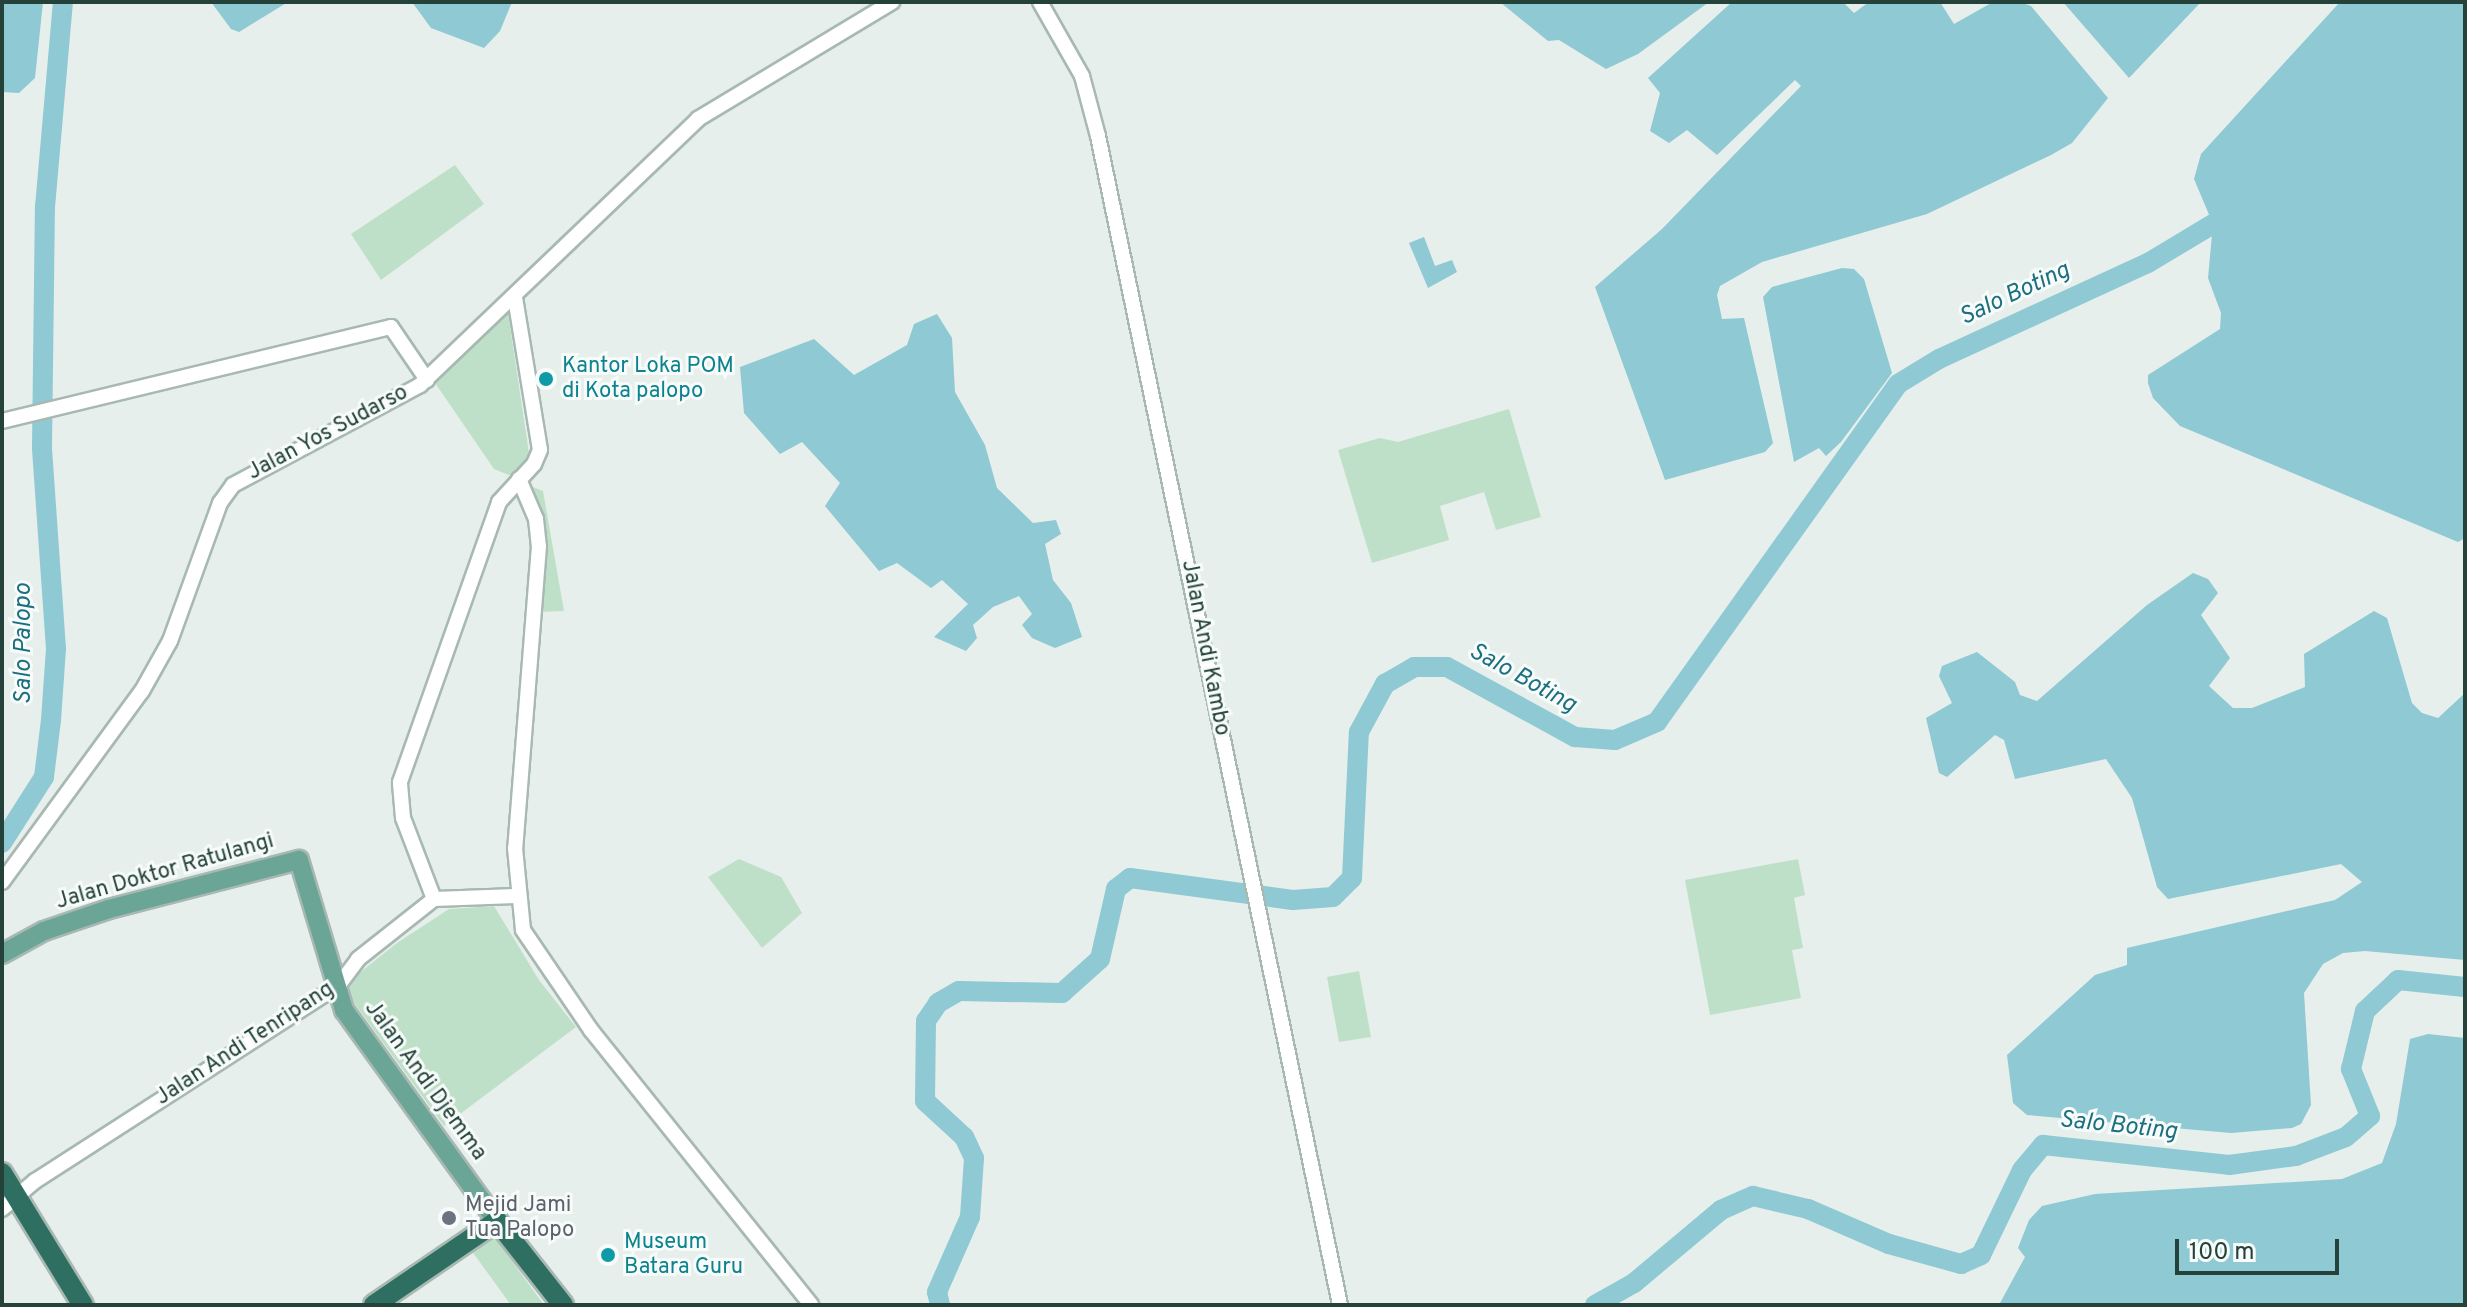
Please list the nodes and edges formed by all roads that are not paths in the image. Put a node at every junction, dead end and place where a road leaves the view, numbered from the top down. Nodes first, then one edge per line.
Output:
1 (892, 2) edge
2 (1040, 2) edge
3 (515, 297) junction
4 (427, 380) junction
5 (2, 421) edge
6 (519, 479) junction
7 (299, 860) joint
8 (2, 882) edge
9 (516, 896) junction
10 (434, 899) junction
11 (2, 954) edge
12 (338, 986) junction
13 (2, 1173) edge
14 (11, 1204) edge
15 (497, 1221) junction
16 (83, 1305) edge
17 (374, 1305) edge
18 (563, 1305) edge
19 (811, 1305) edge
20 (1340, 1305) edge

1 - 3 street, Jalan Yos Sudarso
2 - 20 street, Jalan Andi Kambo
3 - 4 street, Jalan Yos Sudarso
3 - 6 street
4 - 5 street
4 - 8 street, Jalan Yos Sudarso
6 - 9 street
6 - 10 street
7 - 11 main road, Jalan Doktor Ratulangi
7 - 12 main road, Jalan Andi Djemma
9 - 10 street
9 - 19 street
10 - 12 street, Jalan Andi Tenripang
12 - 14 street, Jalan Andi Tenripang
12 - 15 main road, Jalan Andi Djemma
13 - 14 highway
14 - 16 highway
15 - 17 highway
15 - 18 highway, Jalan Andi Djemma

